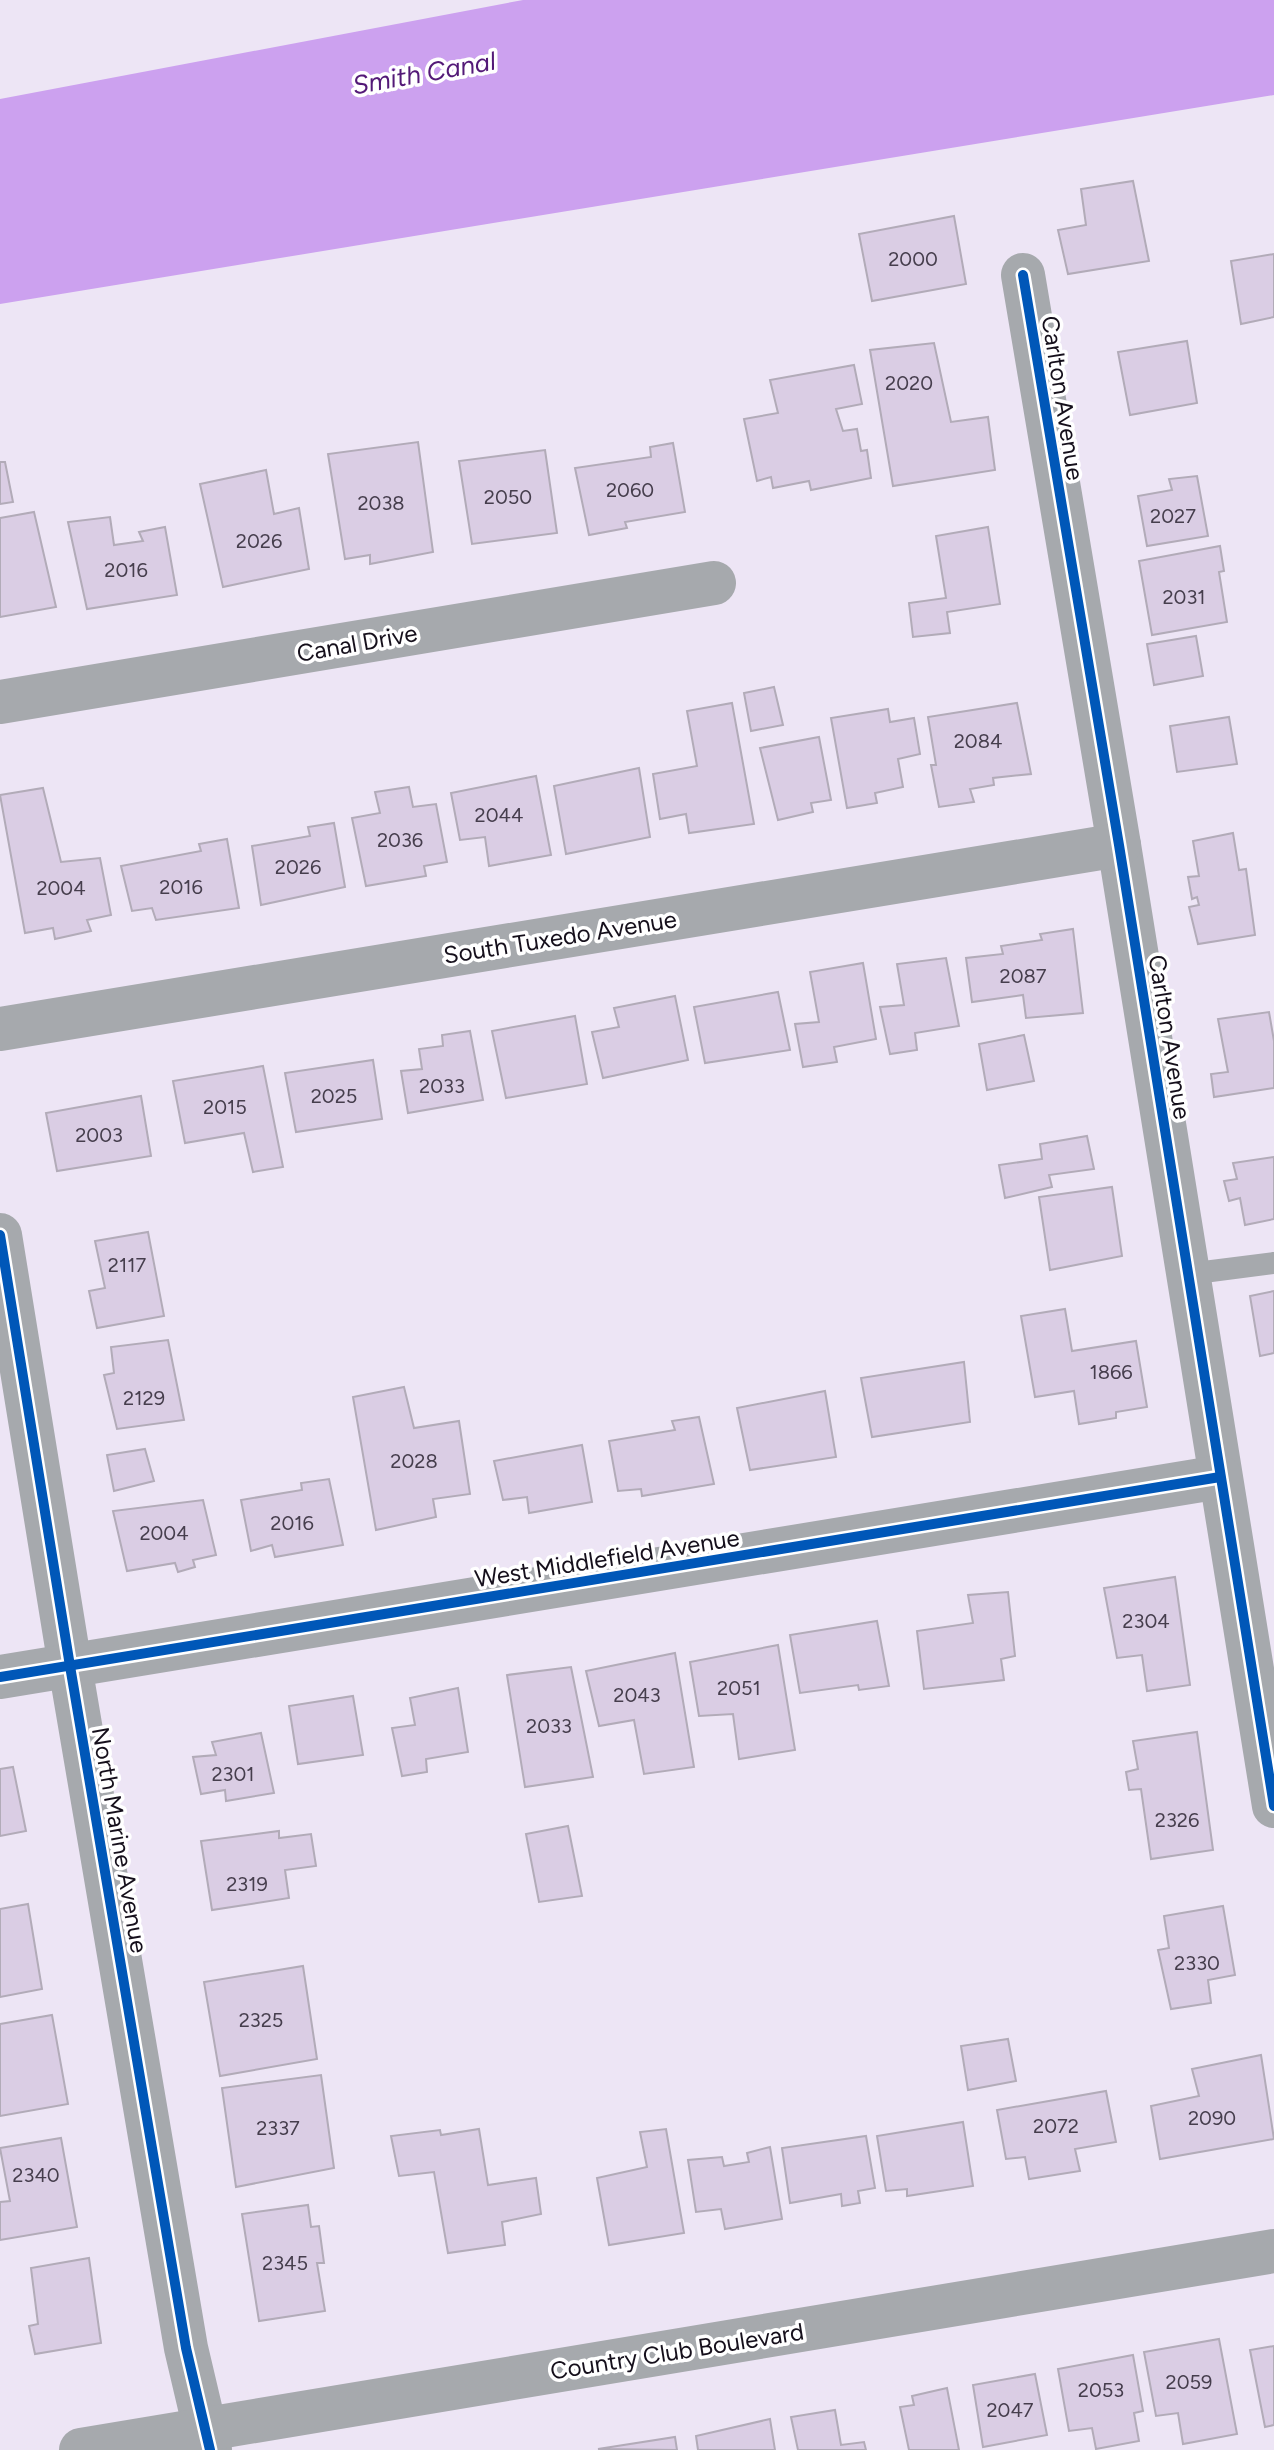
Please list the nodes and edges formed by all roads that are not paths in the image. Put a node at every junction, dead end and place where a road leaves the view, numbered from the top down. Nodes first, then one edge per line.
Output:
1 (1023, 275) dead end
2 (714, 583) dead end
3 (0, 702) edge
4 (1119, 845) junction
5 (0, 1029) edge
6 (0, 1235) edge
7 (1274, 1263) edge
8 (1188, 1274) junction
9 (1220, 1477) junction
10 (70, 1666) junction
11 (0, 1677) edge
12 (1274, 1806) edge
13 (1274, 2251) edge
14 (207, 2440) edge
15 (81, 2450) edge

1 - 4 street, Carlton Avenue
2 - 3 street, Canal Drive
4 - 5 street, South Tuxedo Avenue
4 - 8 street, Carlton Avenue
6 - 10 street, North Marine Avenue
7 - 8 lane
8 - 9 street, Carlton Avenue
9 - 10 street, West Middlefield Avenue
9 - 12 street, Carlton Avenue
10 - 11 street, West Middlefield Avenue
10 - 14 street, North Marine Avenue
13 - 14 street, Country Club Boulevard
14 - 15 street, Country Club Boulevard

